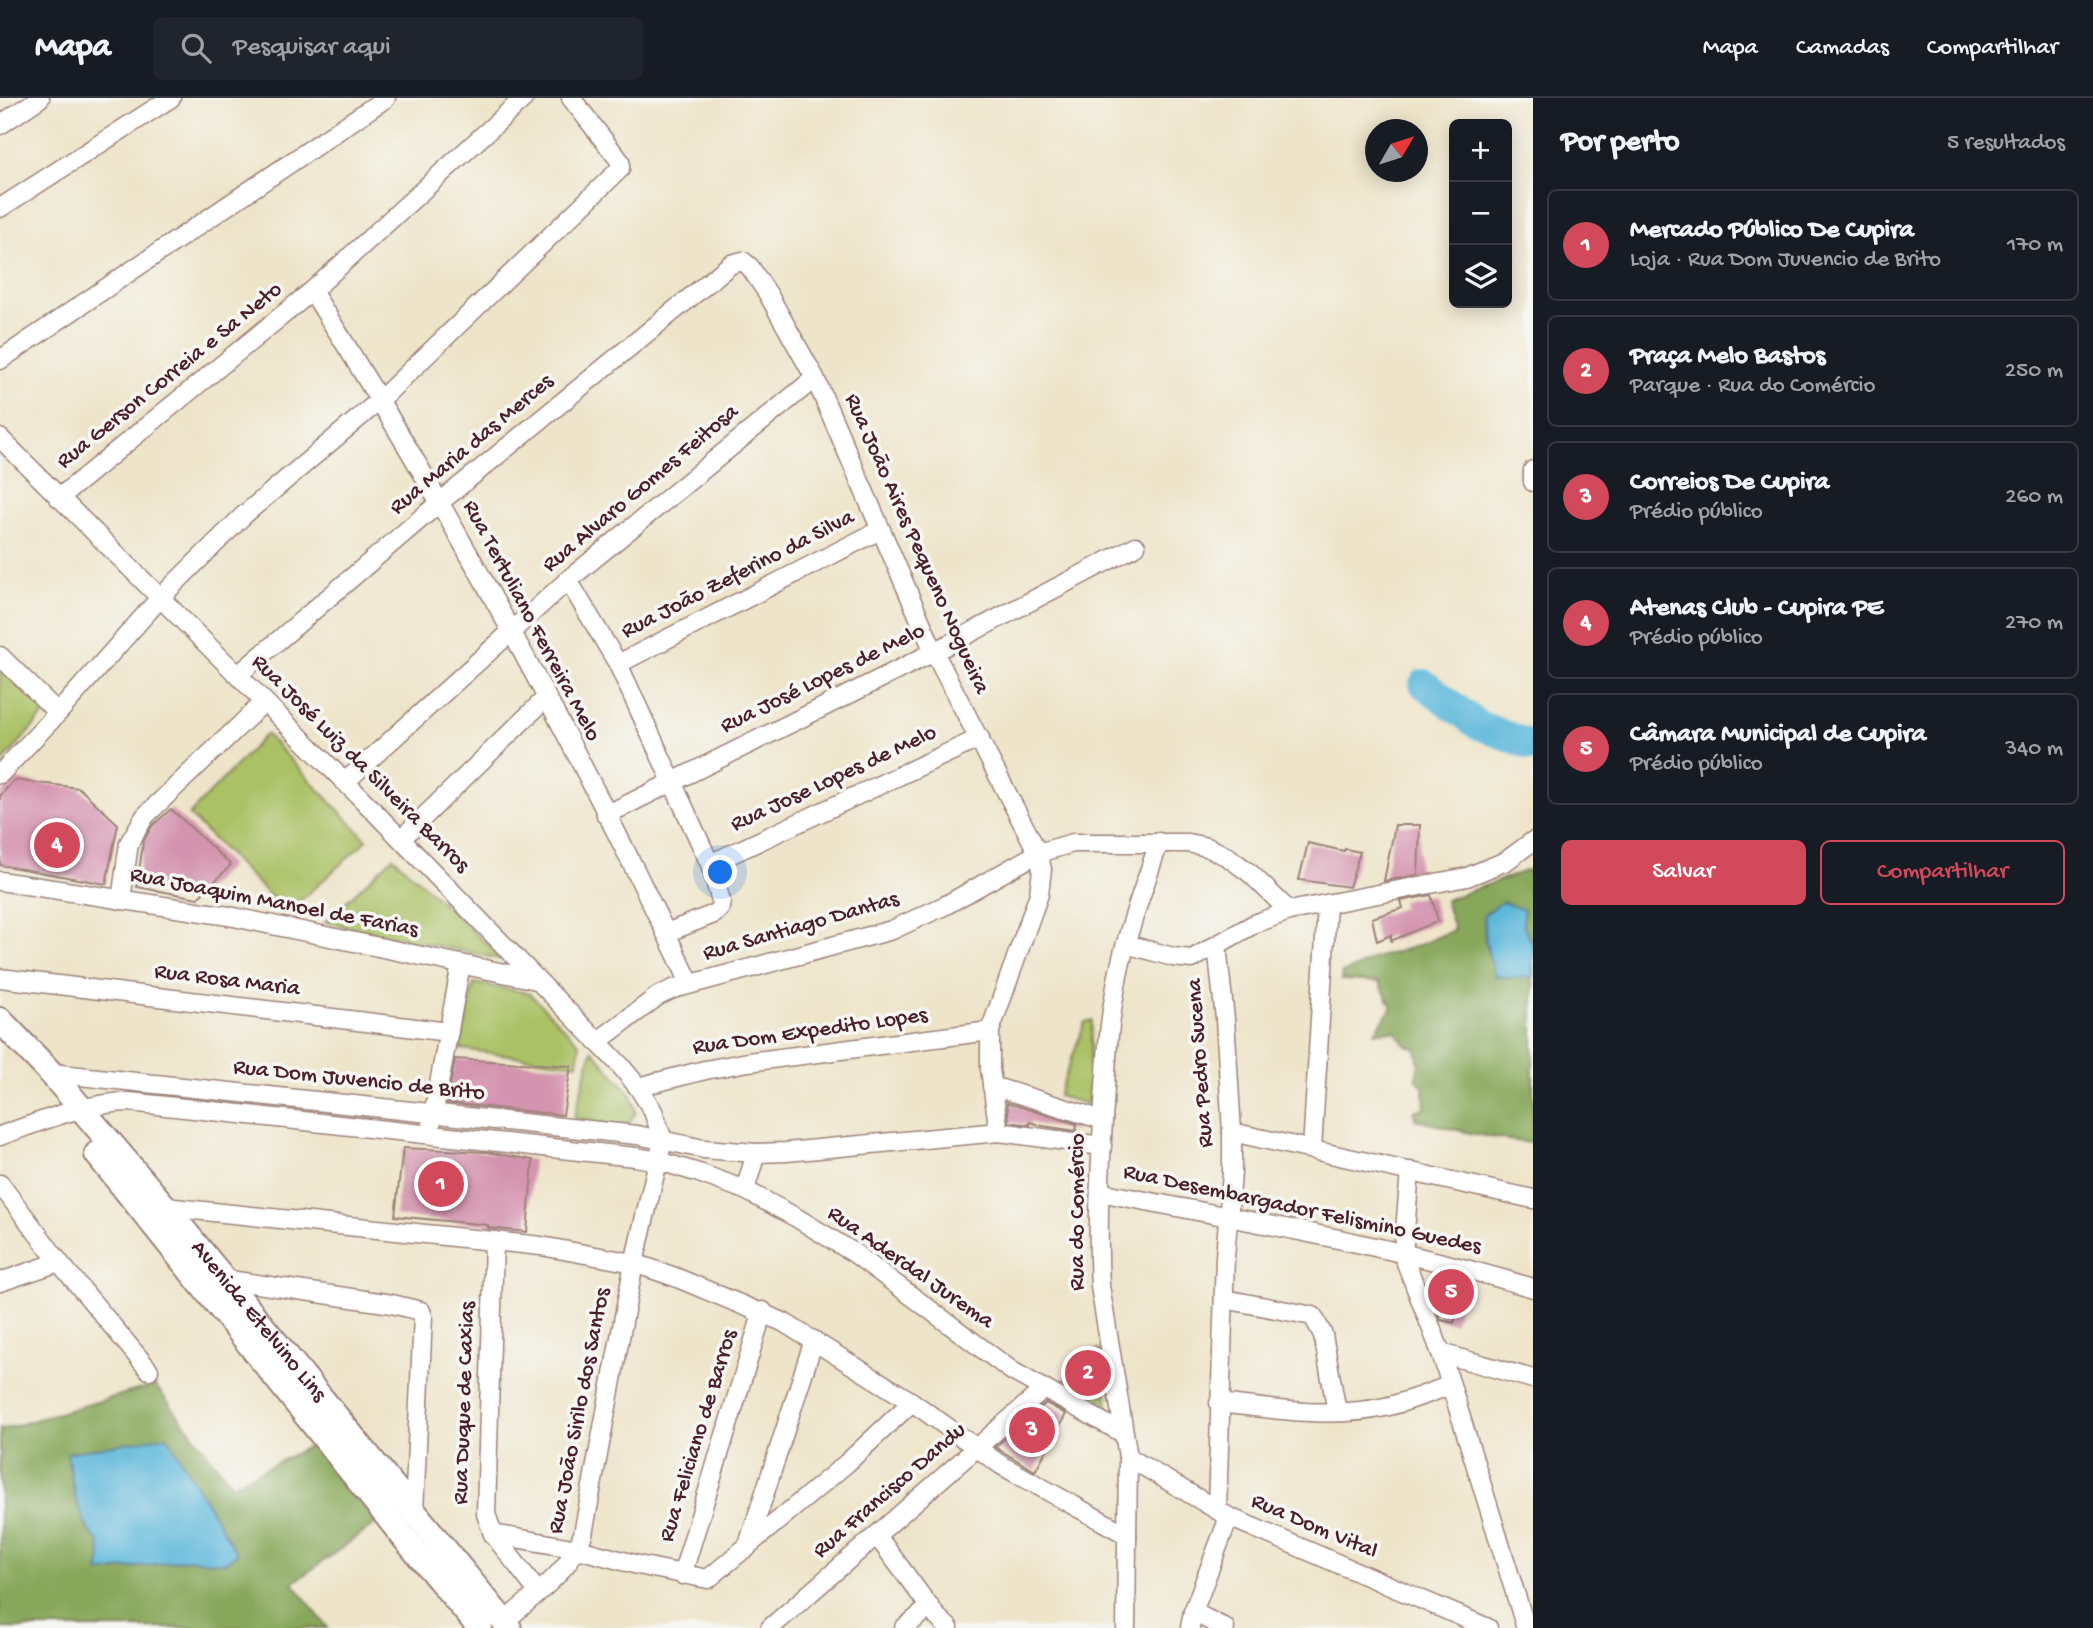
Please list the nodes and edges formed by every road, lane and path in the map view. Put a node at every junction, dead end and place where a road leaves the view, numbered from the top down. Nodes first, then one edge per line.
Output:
1 (40, 98) edge
2 (171, 98) edge
3 (386, 98) edge
4 (524, 98) edge
5 (570, 98) edge
6 (0, 125) edge
7 (0, 208) edge
8 (743, 261) joint
9 (312, 291) junction
10 (0, 360) edge
11 (815, 378) junction
12 (380, 400) junction
13 (0, 438) edge
14 (1533, 470) edge
15 (1533, 482) edge
16 (59, 498) junction
17 (439, 503) junction
18 (880, 530) junction
19 (1136, 546) dead end
20 (568, 580) junction
21 (160, 598) junction
22 (512, 631) junction
23 (934, 652) junction
24 (0, 656) edge
25 (618, 664) junction
26 (238, 676) junction
27 (547, 698) junction
28 (264, 702) junction
29 (58, 713) junction
30 (980, 738) junction
31 (0, 774) edge
32 (672, 781) junction
33 (345, 782) junction
34 (606, 815) junction
35 (401, 839) junction
36 (1533, 841) edge
37 (1159, 842) junction
38 (1038, 853) junction
39 (1533, 857) edge
40 (1506, 862) junction
41 (710, 864) junction
42 (0, 881) edge
43 (121, 900) junction
44 (1327, 905) junction
45 (1289, 911) junction
46 (666, 933) junction
47 (1126, 944) junction
48 (1217, 946) junction
49 (461, 964) junction
50 (0, 978) edge
51 (537, 980) junction
52 (690, 983) junction
53 (0, 1020) edge
54 (990, 1031) junction
55 (449, 1032) junction
56 (597, 1042) junction
57 (51, 1073) junction
58 (992, 1086) junction
59 (638, 1087) junction
60 (72, 1111) junction
61 (433, 1113) junction
62 (1103, 1121) junction
63 (999, 1132) junction
64 (1232, 1132) junction
65 (0, 1136) edge
66 (430, 1136) junction
67 (663, 1140) junction
68 (1101, 1146) junction
69 (1312, 1149) junction
70 (756, 1153) junction
71 (659, 1161) junction
72 (1410, 1171) junction
73 (0, 1184) edge
74 (745, 1190) junction
75 (1100, 1192) junction
76 (1533, 1199) edge
77 (156, 1211) junction
78 (1229, 1218) junction
79 (495, 1241) junction
80 (1403, 1255) junction
81 (59, 1262) junction
82 (634, 1264) junction
83 (223, 1279) junction
84 (0, 1282) edge
85 (1533, 1288) edge
86 (1224, 1299) junction
87 (763, 1311) junction
88 (814, 1340) junction
89 (1441, 1353) junction
90 (149, 1370) dead end
91 (1533, 1379) edge
92 (1451, 1385) junction
93 (1043, 1390) junction
94 (912, 1402) junction
95 (1219, 1403) junction
96 (1337, 1412) junction
97 (1124, 1434) junction
98 (975, 1449) junction
99 (352, 1453) junction
100 (1128, 1457) junction
101 (414, 1511) junction
102 (1223, 1513) junction
103 (494, 1534) junction
104 (1126, 1535) junction
105 (877, 1536) junction
106 (747, 1548) junction
107 (578, 1549) junction
108 (682, 1575) junction
109 (538, 1592) junction
110 (930, 1607) junction
111 (1191, 1620) edge
112 (507, 1625) edge
113 (1528, 1626) edge
114 (946, 1627) edge
115 (480, 1628) edge
116 (770, 1628) edge
117 (904, 1628) edge
118 (1126, 1628) edge
119 (1225, 1628) edge
120 (1488, 1628) edge

1 - 6 street
2 - 7 street
3 - 10 street
4 - 9 street, Rua Gerson Correia e Sa Neto
5 - 12 street
8 - 11 street, Rua João Aires Pequeno Nogueira
8 - 17 street, Rua Maria das Merces
9 - 12 street, Rua Tertuliano Ferreira Melo
9 - 16 street, Rua Gerson Correia e Sa Neto
11 - 18 street, Rua João Aires Pequeno Nogueira
11 - 20 street, Rua Alvaro Gomes Feitosa
12 - 17 street, Rua Tertuliano Ferreira Melo
12 - 21 street
13 - 16 street, Rua José Luiz da Silveira Barros
14 - 15 street
16 - 21 street, Rua José Luiz da Silveira Barros
17 - 22 street, Rua Tertuliano Ferreira Melo
17 - 26 street, Rua Maria das Merces
18 - 23 street, Rua João Aires Pequeno Nogueira
18 - 25 street, Rua João Zeferino da Silva
19 - 23 street, Rua José Lopes de Melo
20 - 22 street, Rua Alvaro Gomes Feitosa
20 - 25 street
21 - 26 street, Rua José Luiz da Silveira Barros
21 - 29 street
22 - 27 street, Rua Tertuliano Ferreira Melo
22 - 33 street, Rua Alvaro Gomes Feitosa
23 - 30 street, Rua João Aires Pequeno Nogueira
23 - 32 street, Rua José Lopes de Melo
24 - 29 street
25 - 32 street
26 - 28 street, Rua José Luiz da Silveira Barros
27 - 34 street, Rua Tertuliano Ferreira Melo
27 - 35 street
28 - 33 street, Rua José Luiz da Silveira Barros
28 - 43 street
29 - 31 street
30 - 38 street, Rua João Aires Pequeno Nogueira
30 - 41 street, Rua Jose Lopes de Melo
32 - 34 street, Rua José Lopes de Melo
32 - 41 street
33 - 35 street, Rua José Luiz da Silveira Barros
34 - 46 street, Rua Tertuliano Ferreira Melo
35 - 51 street, Rua José Luiz da Silveira Barros
36 - 40 street
37 - 38 street, Rua Santiago Dantas
37 - 45 street, Rua Santiago Dantas
37 - 47 street, Rua do Comércio
38 - 52 street, Rua Santiago Dantas
38 - 54 street
39 - 40 street
40 - 44 street
41 - 46 street
42 - 43 street, Rua Joaquim Manoel de Farias
43 - 49 street, Rua Joaquim Manoel de Farias
44 - 45 street
44 - 69 street
45 - 48 street
46 - 52 street, Rua Tertuliano Ferreira Melo
47 - 48 street
47 - 62 street, Rua do Comércio
48 - 64 street, Rua Pedro Sucena
49 - 51 street, Rua Joaquim Manoel de Farias
49 - 55 street
50 - 55 street, Rua Rosa Maria
51 - 56 street, Rua José Luiz da Silveira Barros
52 - 56 street, Rua Santiago Dantas
53 - 57 main road, Avenida Etelvino Lins
53 - 60 main road, Avenida Etelvino Lins
54 - 58 street
54 - 59 street, Rua Dom Expedito Lopes
55 - 61 street
56 - 59 street, Rua José Luiz da Silveira Barros
57 - 60 main road, Avenida Etelvino Lins
57 - 61 street, Rua Dom Juvencio de Brito
58 - 62 street
58 - 63 street
59 - 67 street, Rua José Luiz da Silveira Barros
60 - 65 street, Rua Dom Juvencio de Brito
60 - 66 street, Rua Dom Juvencio de Brito
60 - 77 main road, Avenida Etelvino Lins
61 - 66 street
61 - 67 street, Rua Dom Juvencio de Brito
62 - 68 street, Rua do Comércio
63 - 68 street, Rua Dom Juvencio de Brito
63 - 70 street, Rua Dom Juvencio de Brito
64 - 69 street
64 - 78 street, Rua Pedro Sucena
66 - 71 street, Rua Dom Juvencio de Brito
67 - 70 street, Rua Dom Juvencio de Brito
67 - 71 street, Rua João Sirilo dos Santos
68 - 75 street, Rua do Comércio
69 - 72 street
70 - 74 street
71 - 74 street, Rua Aderdal Jurema
71 - 82 street, Rua João Sirilo dos Santos
72 - 76 street
72 - 80 street
73 - 81 street
74 - 93 street, Rua Aderdal Jurema
75 - 78 street, Rua Desembargador Felismino Guedes
75 - 97 street, Rua do Comércio
77 - 79 street
77 - 83 main road, Avenida Etelvino Lins
77 - 99 main road, Avenida Etelvino Lins
78 - 80 street, Rua Desembargador Felismino Guedes
78 - 86 street, Rua Pedro Sucena
79 - 82 street
79 - 103 street, Rua Duque de Caxias
80 - 85 street, Rua Desembargador Felismino Guedes
80 - 89 street
81 - 84 street
81 - 90 street
82 - 87 street
82 - 107 street, Rua João Sirilo dos Santos
83 - 99 main road, Avenida Etelvino Lins
83 - 101 street
86 - 95 street, Rua Pedro Sucena
86 - 96 street
87 - 88 street
87 - 108 street, Rua Feliciano de Barros
88 - 94 street
88 - 106 street
89 - 91 street
89 - 92 street
92 - 96 street
92 - 113 street
93 - 97 street, Rua Aderdal Jurema
93 - 98 street, Rua Francisco Dandu
94 - 98 street
94 - 106 street
95 - 96 street
95 - 102 street, Rua Pedro Sucena
97 - 100 street, Rua do Comércio
98 - 104 street
98 - 105 street, Rua Francisco Dandu
99 - 101 main road, Avenida Etelvino Lins
99 - 115 main road, Avenida Etelvino Lins
100 - 102 street, Rua Dom Vital
100 - 104 street, Rua do Comércio
101 - 112 main road, Avenida Etelvino Lins
102 - 111 street
102 - 120 street, Rua Dom Vital
103 - 107 street
103 - 109 street, Rua Duque de Caxias
104 - 118 street, Rua do Comércio
105 - 110 street
105 - 116 street, Rua Francisco Dandu
106 - 108 street
107 - 108 street
107 - 109 street, Rua João Sirilo dos Santos
109 - 112 street, Rua João Sirilo dos Santos
110 - 114 street
110 - 117 street
111 - 119 street

